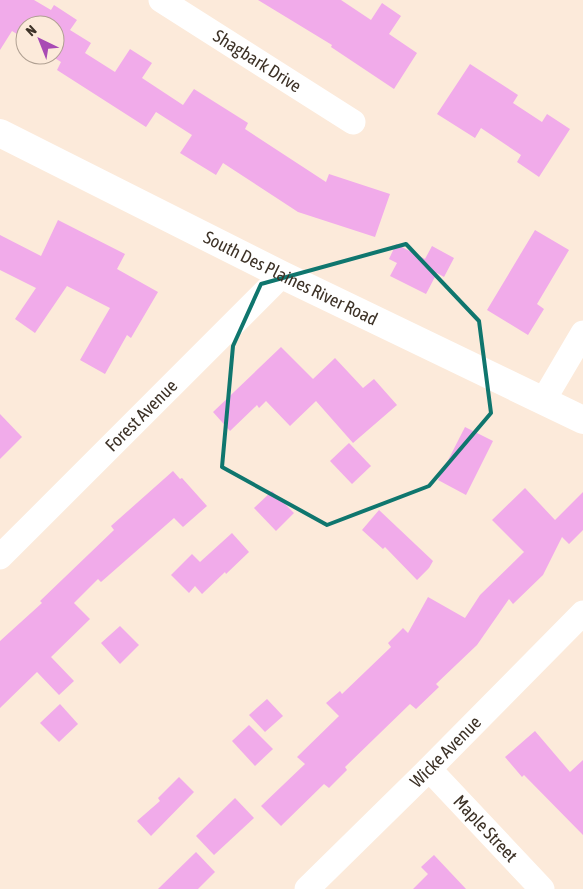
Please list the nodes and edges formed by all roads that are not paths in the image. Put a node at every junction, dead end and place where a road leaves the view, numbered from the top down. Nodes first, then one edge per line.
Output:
1 (161, 0) edge
2 (354, 122) dead end
3 (0, 133) edge
4 (282, 275) junction
5 (583, 333) edge
6 (543, 400) junction
7 (583, 420) edge
8 (0, 557) edge
9 (583, 613) edge
10 (429, 769) junction
11 (307, 889) edge
12 (542, 889) edge

1 - 2 street, Shagbark Drive
3 - 4 main road, South Des Plaines River Road
4 - 6 main road, South Des Plaines River Road
4 - 8 street, Forest Avenue
5 - 6 street
6 - 7 main road, South Des Plaines River Road
9 - 10 street, Wicke Avenue
10 - 11 street, Wicke Avenue
10 - 12 street, Maple Street

